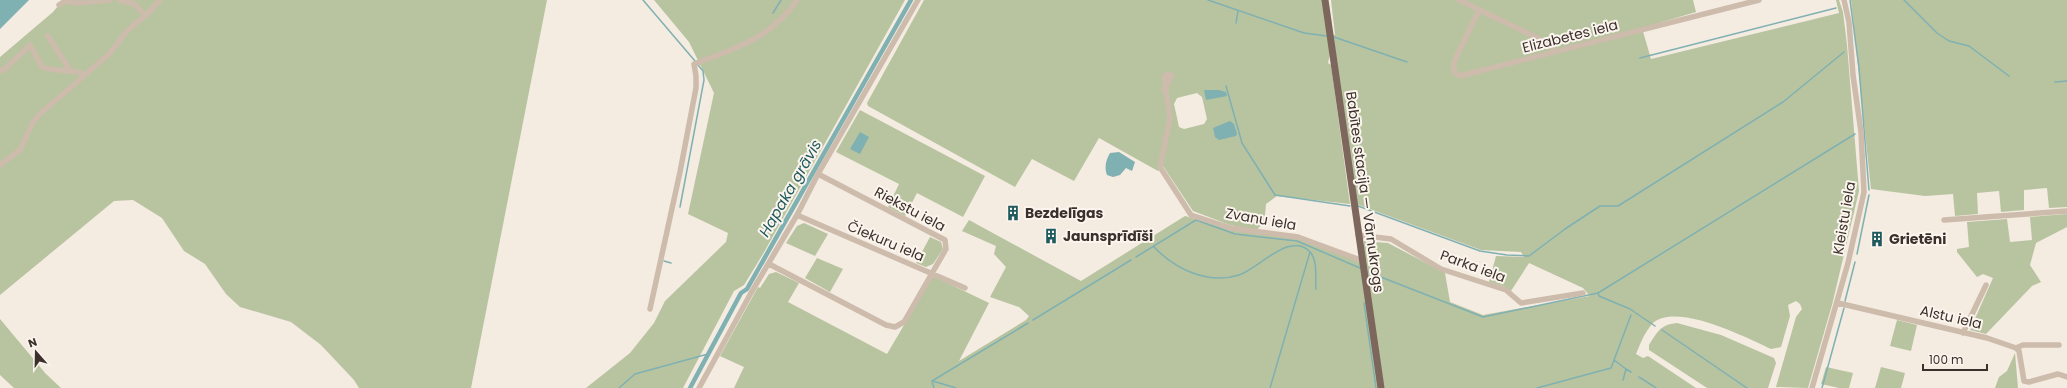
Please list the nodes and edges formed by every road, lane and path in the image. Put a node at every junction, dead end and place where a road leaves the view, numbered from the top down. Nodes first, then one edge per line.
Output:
1 (110, 0) edge
2 (119, 0) edge
3 (160, 0) edge
4 (797, 0) edge
5 (918, 0) edge
6 (1325, 0) edge
7 (1460, 0) edge
8 (1759, 0) edge
9 (1844, 0) edge
10 (59, 5) dead end
11 (1479, 10) junction
12 (145, 16) junction
13 (48, 36) dead end
14 (1554, 52) junction
15 (70, 70) junction
16 (0, 71) edge
17 (84, 74) junction
18 (1164, 90) dead end
19 (0, 165) edge
20 (818, 174) junction
21 (2067, 211) edge
22 (797, 215) junction
23 (1944, 220) dead end
24 (1358, 235) junction
25 (1363, 261) junction
26 (769, 264) junction
27 (931, 273) junction
28 (1986, 285) dead end
29 (965, 288) dead end
30 (1583, 293) dead end
31 (1838, 303) junction
32 (650, 309) dead end
33 (1963, 333) junction
34 (2059, 345) dead end
35 (2016, 348) junction
36 (2067, 377) edge
37 (699, 388) edge
38 (1381, 388) edge
39 (1812, 388) edge

1 - 10 street
2 - 12 street
3 - 12 street
4 - 32 street
5 - 20 street
6 - 24 main road, Babītes stacija — Vārnukrogs
7 - 11 street
8 - 14 street, Elizabetes iela
9 - 31 street, Kleistu iela
11 - 14 street
11 - 14 street, Elizabetes iela
12 - 17 street
13 - 15 street
15 - 16 street
15 - 17 street
17 - 19 street
18 - 25 street, Zvanu iela
20 - 22 street
20 - 27 street, Riekstu iela
21 - 23 street
22 - 26 street
22 - 27 street, Čiekuru iela
24 - 25 main road, Babītes stacija — Vārnukrogs
24 - 30 street, Parka iela
25 - 38 main road, Babītes stacija — Vārnukrogs
26 - 27 street, Riekstu iela
26 - 37 street
27 - 29 street, Čiekuru iela
28 - 33 street
31 - 33 street, Alstu iela
31 - 39 street, Kleistu iela
33 - 35 street, Alstu iela
34 - 35 street, Alstu iela
35 - 36 street

